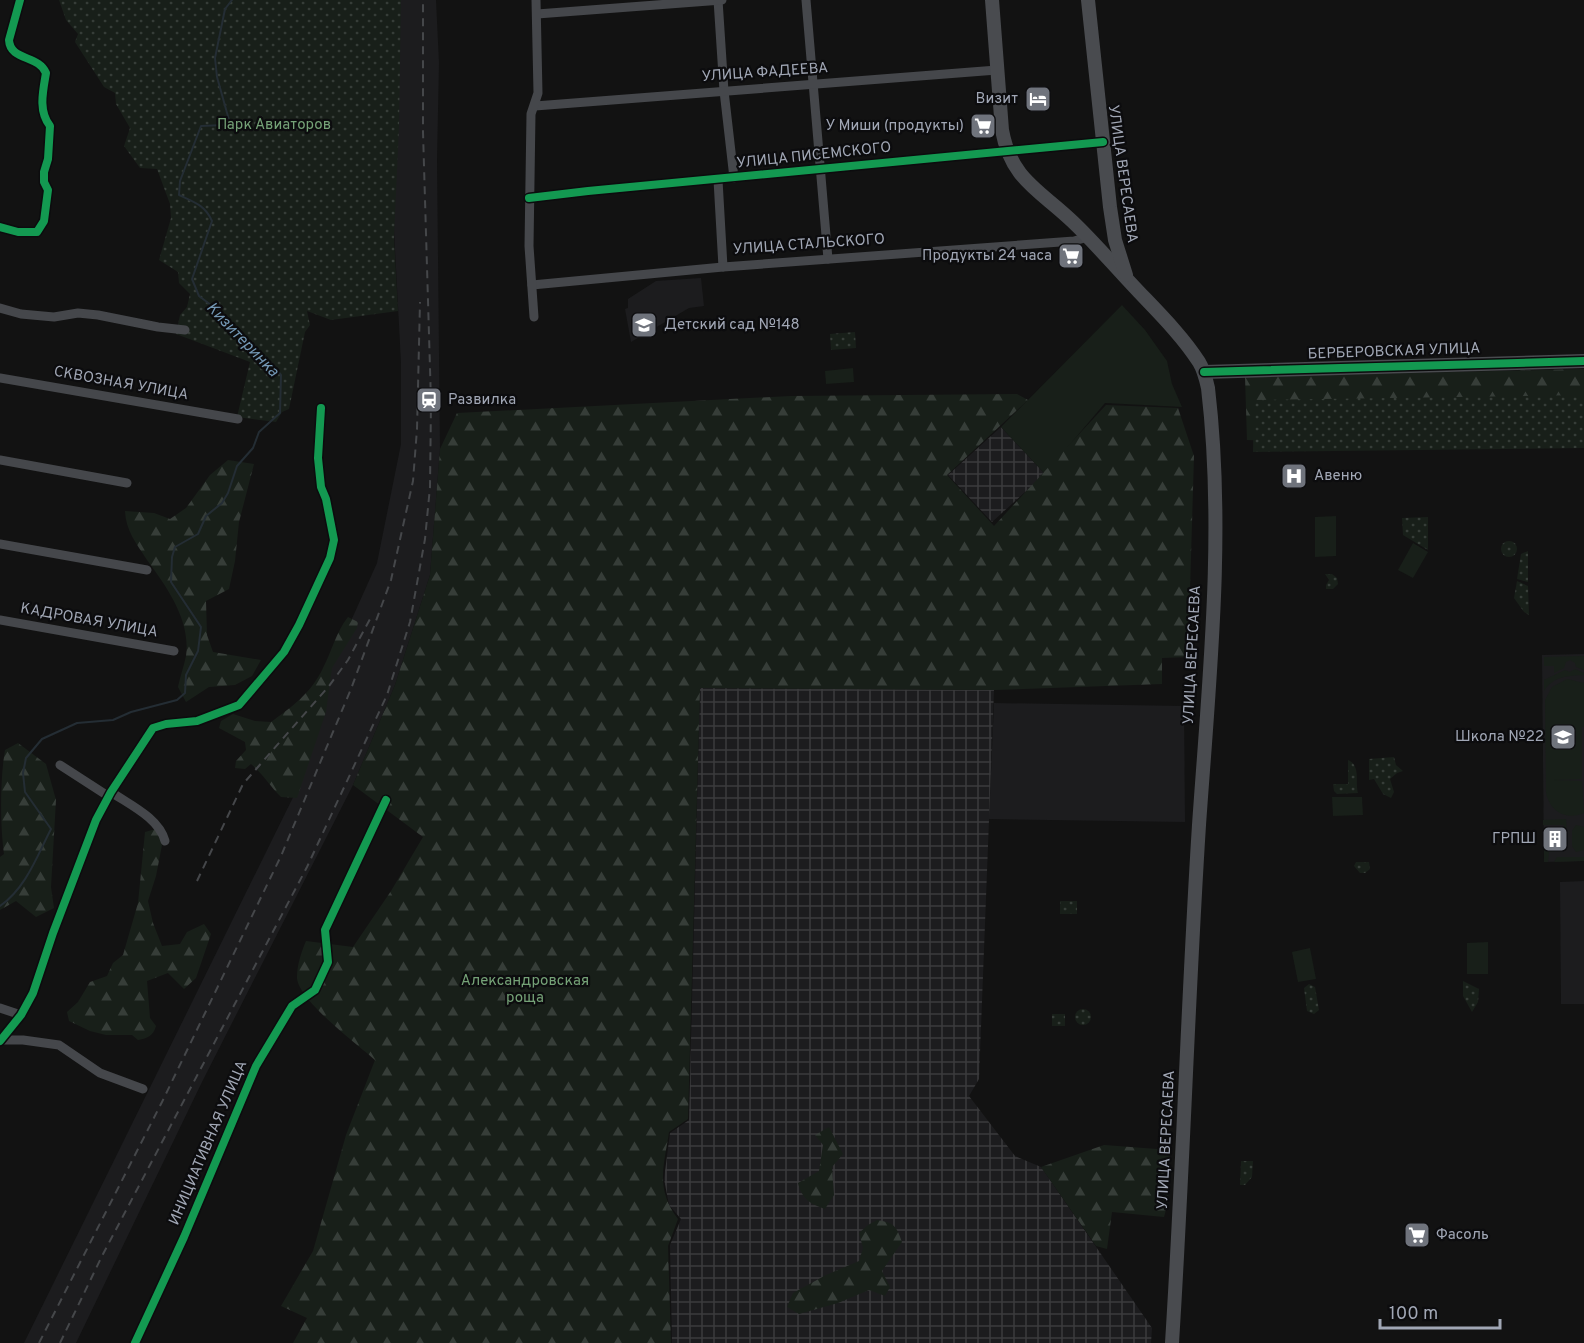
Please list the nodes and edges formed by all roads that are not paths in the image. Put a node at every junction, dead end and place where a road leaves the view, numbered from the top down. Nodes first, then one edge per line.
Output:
1 (20, 0) edge
2 (536, 0) edge
3 (719, 0) edge
4 (806, 0) edge
5 (992, 0) edge
6 (1088, 0) edge
7 (537, 14) junction
8 (997, 70) junction
9 (813, 84) junction
10 (724, 91) junction
11 (535, 106) junction
12 (1103, 142) junction
13 (1007, 150) junction
14 (820, 169) junction
15 (734, 178) junction
16 (718, 180) junction
17 (529, 198) junction
18 (1113, 226) junction
19 (0, 228) edge
20 (1088, 237) junction
21 (828, 259) junction
22 (723, 267) junction
23 (1127, 279) junction
24 (532, 285) junction
25 (0, 308) edge
26 (534, 317) dead end
27 (185, 330) dead end
28 (1584, 361) edge
29 (1204, 372) junction
30 (0, 378) edge
31 (321, 408) dead end
32 (237, 419) dead end
33 (0, 460) edge
34 (127, 483) dead end
35 (0, 544) edge
36 (147, 570) dead end
37 (0, 620) edge
38 (174, 651) dead end
39 (60, 765) dead end
40 (110, 794) junction
41 (386, 800) dead end
42 (165, 841) dead end
43 (0, 1008) edge
44 (21, 1015) junction
45 (0, 1041) edge
46 (143, 1089) dead end
47 (135, 1343) edge
48 (1173, 1343) edge

1 - 19 street
2 - 7 street
3 - 7 street
3 - 10 street
4 - 9 street
5 - 8 main road
6 - 12 main road, УЛИЦА ВЕРЕСАЕВА
7 - 11 street
8 - 9 street, УЛИЦА ФАДЕЕВА
8 - 13 main road
9 - 10 street, УЛИЦА ФАДЕЕВА
9 - 14 street
10 - 11 street, УЛИЦА ФАДЕЕВА
10 - 15 street
11 - 17 street
12 - 13 street, УЛИЦА ПИСЕМСКОГО
12 - 18 main road, УЛИЦА ВЕРЕСАЕВА
13 - 14 street, УЛИЦА ПИСЕМСКОГО
13 - 20 main road
14 - 15 street, УЛИЦА ПИСЕМСКОГО
14 - 21 street
15 - 16 street, УЛИЦА ПИСЕМСКОГО
16 - 17 street, УЛИЦА ПИСЕМСКОГО
16 - 22 street
17 - 24 street
18 - 20 main road
18 - 23 main road, УЛИЦА ВЕРЕСАЕВА
20 - 21 street, УЛИЦА СТАЛЬСКОГО
20 - 23 main road
21 - 22 street, УЛИЦА СТАЛЬСКОГО
22 - 24 street, УЛИЦА СТАЛЬСКОГО
23 - 29 main road, УЛИЦА ВЕРЕСАЕВА
24 - 26 street
25 - 27 street
28 - 29 main road, БЕРБЕРОВСКАЯ УЛИЦА
29 - 48 main road, УЛИЦА ВЕРЕСАЕВА
30 - 32 street, СКВОЗНАЯ УЛИЦА
31 - 40 street
33 - 34 street
35 - 36 street
37 - 38 street, КАДРОВАЯ УЛИЦА
39 - 40 street
40 - 42 street
40 - 44 street
41 - 47 street, ИНИЦИАТИВНАЯ УЛИЦА
43 - 44 street
44 - 45 street
45 - 46 street

